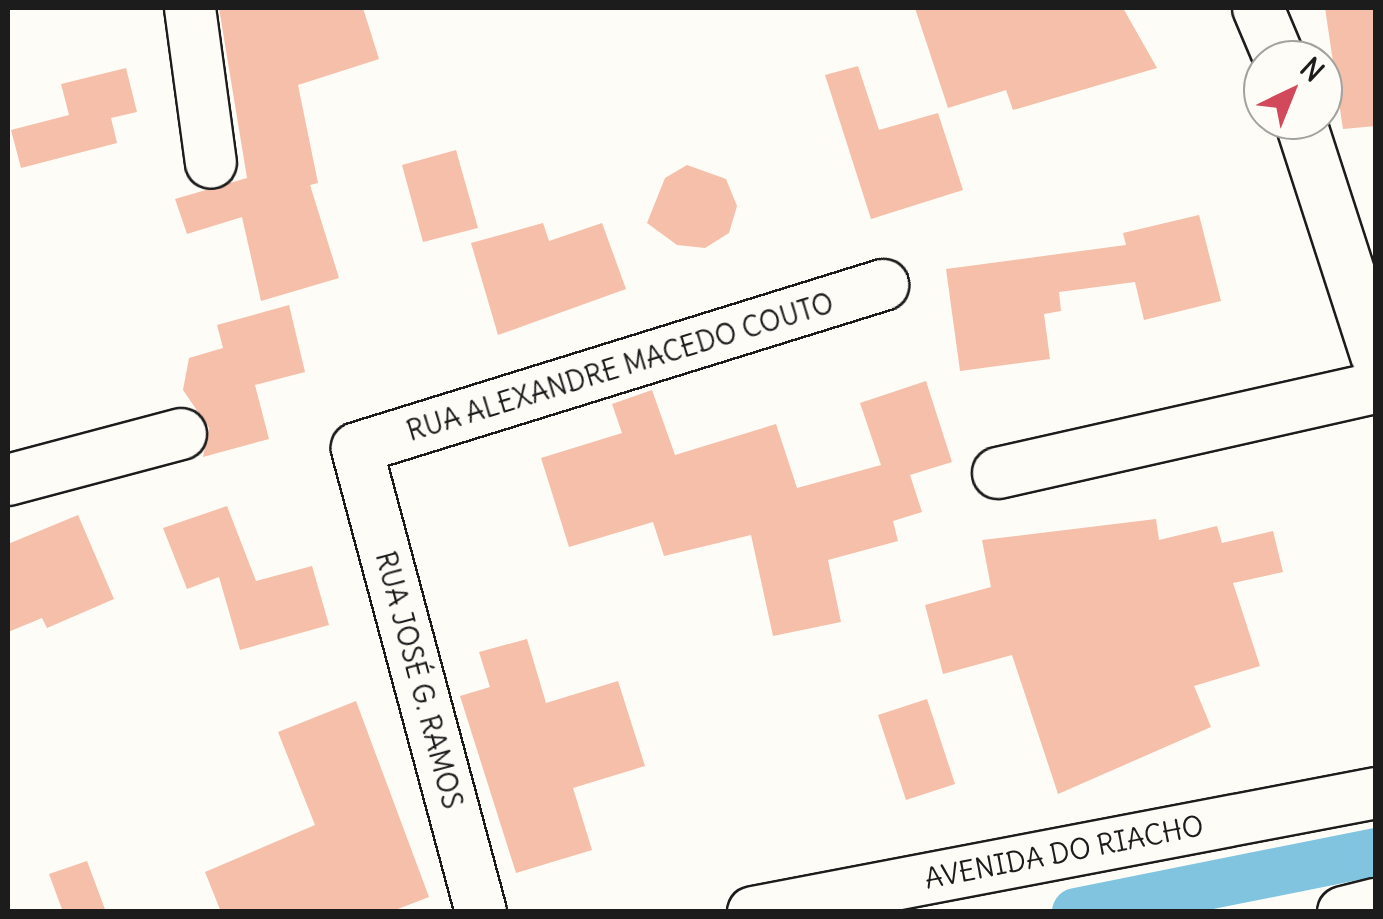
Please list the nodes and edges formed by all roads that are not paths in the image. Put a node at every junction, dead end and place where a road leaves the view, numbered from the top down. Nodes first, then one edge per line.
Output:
1 (190, 8) edge
2 (1258, 8) edge
3 (1272, 40) edge
4 (1306, 140) edge
5 (211, 163) dead end
6 (884, 285) dead end
7 (1376, 354) edge
8 (1376, 388) edge
9 (181, 434) dead end
10 (358, 448) joint
11 (998, 473) dead end
12 (8, 480) edge
13 (1376, 792) edge
14 (1376, 904) edge
15 (480, 912) edge
16 (753, 912) edge
17 (1343, 912) edge

1 - 5 street
2 - 3 street
4 - 7 street
6 - 10 street, RUA ALEXANDRE MACEDO COUTO
8 - 11 street
9 - 12 street
10 - 15 street, RUA JOSÉ G. RAMOS
13 - 16 street, AVENIDA DO RIACHO
14 - 17 street

